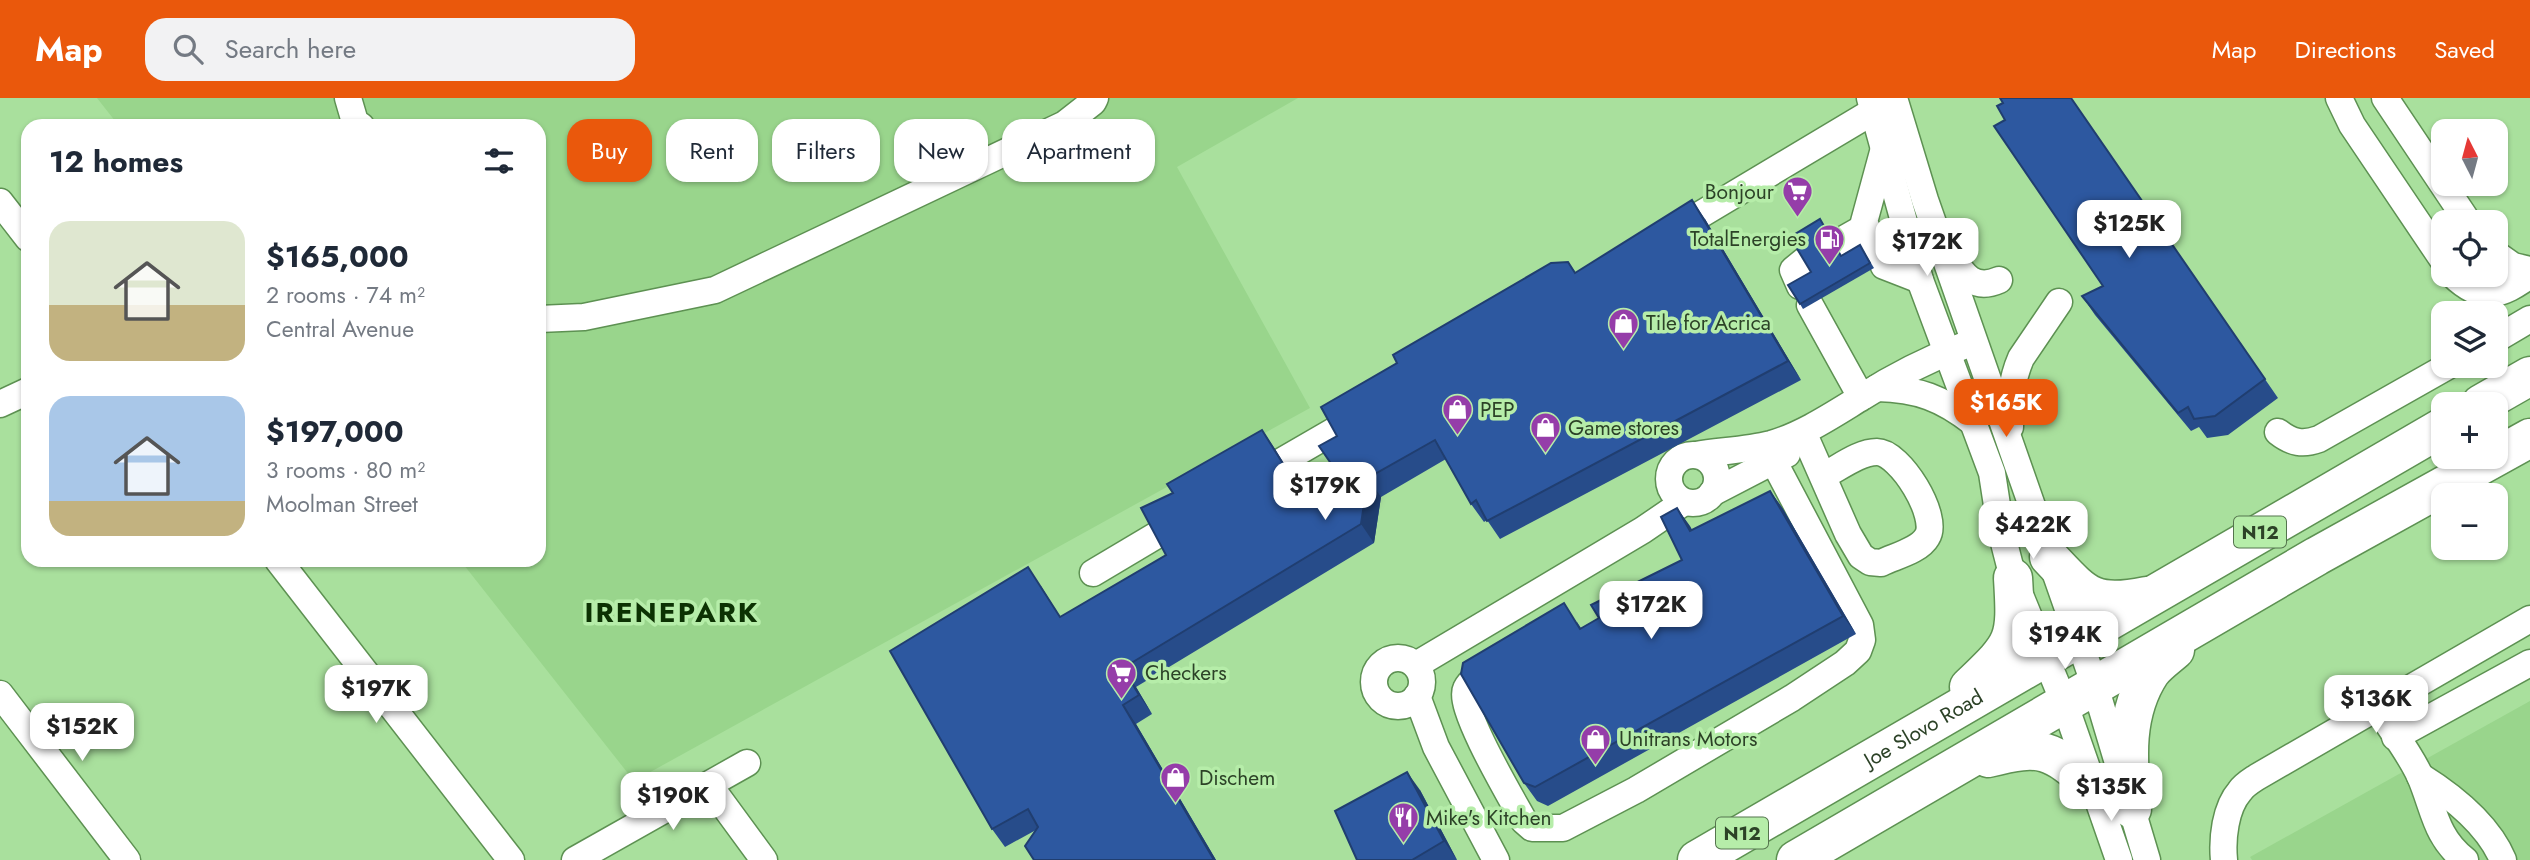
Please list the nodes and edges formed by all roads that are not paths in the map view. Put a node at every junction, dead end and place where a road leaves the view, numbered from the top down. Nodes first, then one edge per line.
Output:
1 (348, 98) edge
2 (1095, 98) edge
3 (2339, 98) edge
4 (2385, 98) edge
5 (1879, 103) edge
6 (354, 119) edge
7 (1883, 151) junction
8 (1925, 200) junction
9 (0, 202) edge
10 (2460, 210) edge
11 (1865, 228) junction
12 (21, 229) edge
13 (2431, 241) edge
14 (1655, 242) edge
15 (1835, 244) edge
16 (2508, 262) edge
17 (2530, 273) edge
18 (1920, 280) junction
19 (1999, 280) dead end
20 (1805, 284) edge
21 (2468, 287) edge
22 (2059, 302) dead end
23 (546, 319) edge
24 (2530, 319) edge
25 (2508, 332) edge
26 (1975, 341) junction
27 (1946, 353) junction
28 (2431, 376) edge
29 (2530, 376) edge
30 (2503, 392) edge
31 (1869, 393) junction
32 (21, 394) edge
33 (0, 404) edge
34 (1380, 404) edge
35 (1834, 416) junction
36 (1974, 423) junction
37 (2278, 432) dead end
38 (2431, 433) edge
39 (2530, 438) edge
40 (1807, 441) junction
41 (2009, 442) junction
42 (1696, 455) junction
43 (1774, 462) junction
44 (1823, 476) junction
45 (1236, 488) edge
46 (1788, 488) junction
47 (1713, 493) junction
48 (1678, 497) junction
49 (1764, 501) edge
50 (1212, 502) edge
51 (2049, 557) junction
52 (283, 567) edge
53 (1093, 573) dead end
54 (2013, 578) junction
55 (2153, 594) junction
56 (2211, 618) junction
57 (2530, 619) edge
58 (2079, 640) junction
59 (1522, 651) edge
60 (2045, 658) junction
61 (2530, 663) edge
62 (0, 694) edge
63 (2080, 696) junction
64 (2377, 707) junction
65 (1924, 729) junction
66 (2395, 737) junction
67 (1489, 755) junction
68 (747, 763) dead end
69 (1961, 765) junction
70 (1451, 774) junction
71 (2420, 776) junction
72 (709, 785) junction
73 (2093, 785) junction
74 (2132, 810) junction
75 (127, 860) edge
76 (511, 860) edge
77 (575, 860) edge
78 (764, 860) edge
79 (1496, 860) edge
80 (1697, 860) edge
81 (1796, 860) edge
82 (2119, 860) edge
83 (2147, 860) edge
84 (2224, 860) edge
85 (2465, 860) edge
86 (2503, 860) edge

1 - 6 street
2 - 23 street
3 - 13 street
4 - 10 street
5 - 7 street
5 - 8 street
5 - 14 street
7 - 11 street
7 - 18 street
8 - 19 street
8 - 26 street
9 - 12 street
11 - 15 street
11 - 18 street
16 - 17 street
17 - 21 street
18 - 27 street
20 - 31 street
22 - 41 street
24 - 25 street
26 - 27 street
26 - 41 street
27 - 31 street
27 - 36 street
28 - 37 street
29 - 30 highway
31 - 35 street
31 - 36 street
32 - 33 street
34 - 45 street
35 - 40 street
35 - 42 street
36 - 54 street
38 - 55 highway, Joe Slovo Road / N12
39 - 56 highway, N12
40 - 43 street
40 - 44 street
41 - 51 street
42 - 47 street
42 - 48 street
43 - 46 street
43 - 47 street
44 - 44 street
46 - 49 street
46 - 67 street
47 - 48 street
48 - 70 street
50 - 53 street
51 - 55 highway
51 - 58 street
52 - 76 street
54 - 60 street
54 - 65 highway
55 - 58 highway, Joe Slovo Road / N12
56 - 63 highway, N12
56 - 74 highway
57 - 64 street
58 - 60 highway, Joe Slovo Road / N12
58 - 63 street
59 - 67 street
60 - 63 street
60 - 65 highway, Joe Slovo Road / N12
61 - 66 street
62 - 75 street
63 - 69 highway, N12
63 - 73 street
63 - 74 street
64 - 66 street
64 - 84 street
65 - 80 highway, Joe Slovo Road / N12
66 - 71 street
67 - 70 street
68 - 72 street
69 - 73 highway
69 - 81 highway, N12
70 - 79 street
71 - 85 street
71 - 86 street
72 - 77 street
72 - 78 street
73 - 82 street
74 - 83 street

